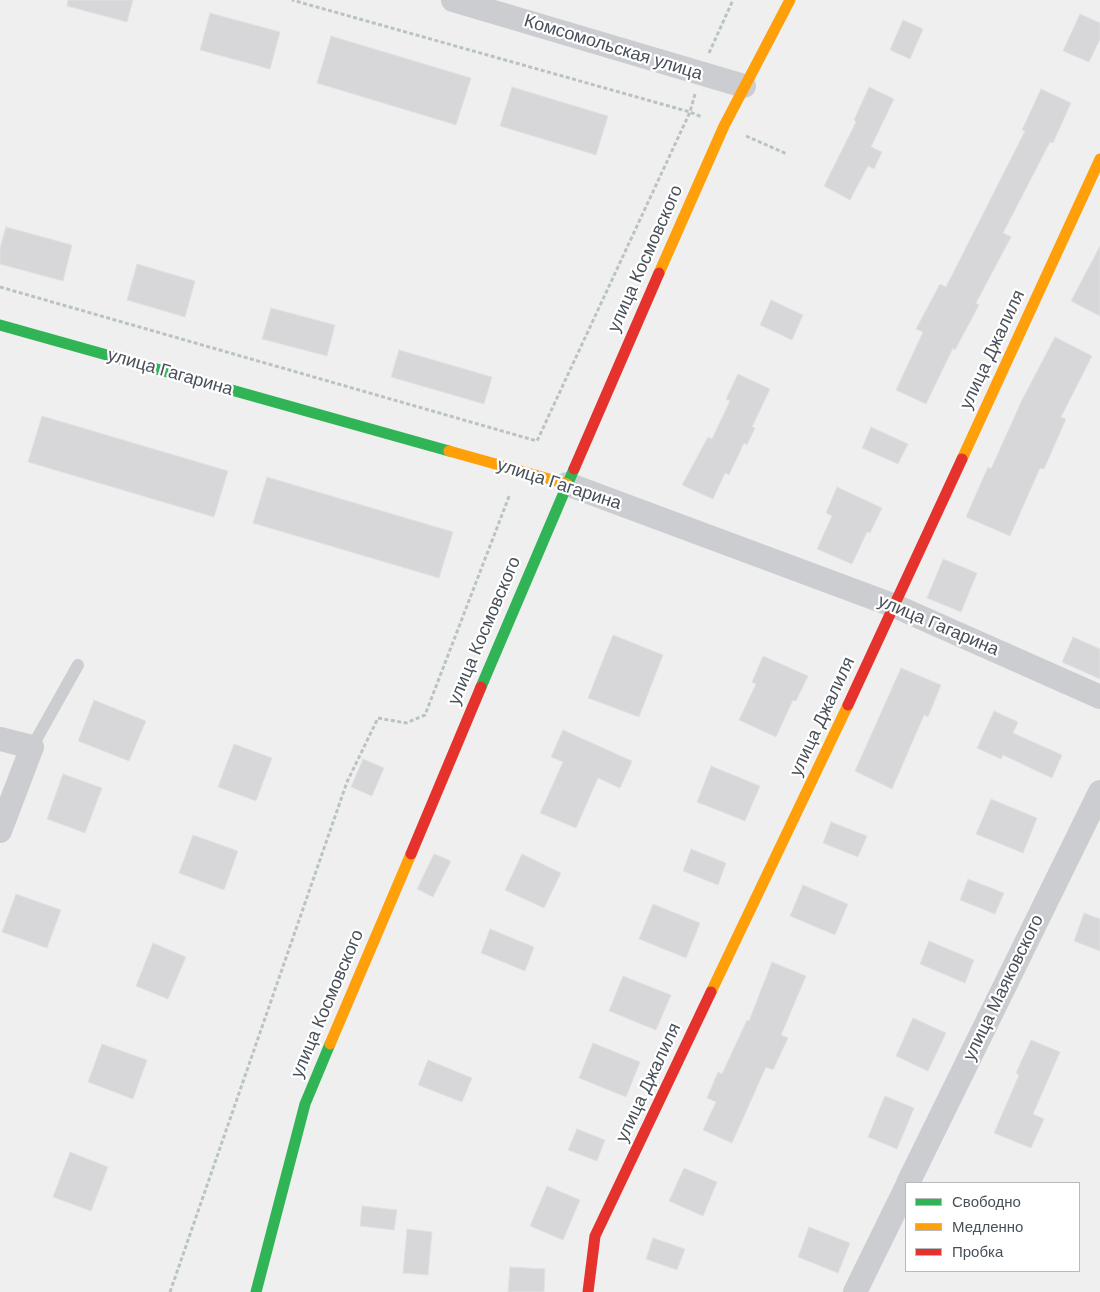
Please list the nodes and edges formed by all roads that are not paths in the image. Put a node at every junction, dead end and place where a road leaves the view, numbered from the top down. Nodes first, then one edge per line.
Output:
1 (453, 0) edge
2 (790, 0) edge
3 (744, 86) junction
4 (1100, 159) edge
5 (0, 325) edge
6 (566, 484) junction
7 (895, 606) junction
8 (78, 665) dead end
9 (1100, 697) edge
10 (0, 739) edge
11 (32, 747) junction
12 (1100, 792) edge
13 (0, 831) edge
14 (908, 1182) edge
15 (905, 1190) edge
16 (256, 1292) edge
17 (588, 1292) edge
18 (855, 1292) edge

1 - 3 street, Комсомольская улица
2 - 3 street, улица Космовского
3 - 6 street, улица Космовского
4 - 7 street, улица Джалиля
5 - 6 street, улица Гагарина
6 - 7 street, улица Гагарина
6 - 16 street, улица Космовского
7 - 9 street, улица Гагарина
7 - 17 street, улица Джалиля
8 - 11 lane
10 - 11 street
11 - 13 street
12 - 14 street, улица Маяковского
15 - 18 street

